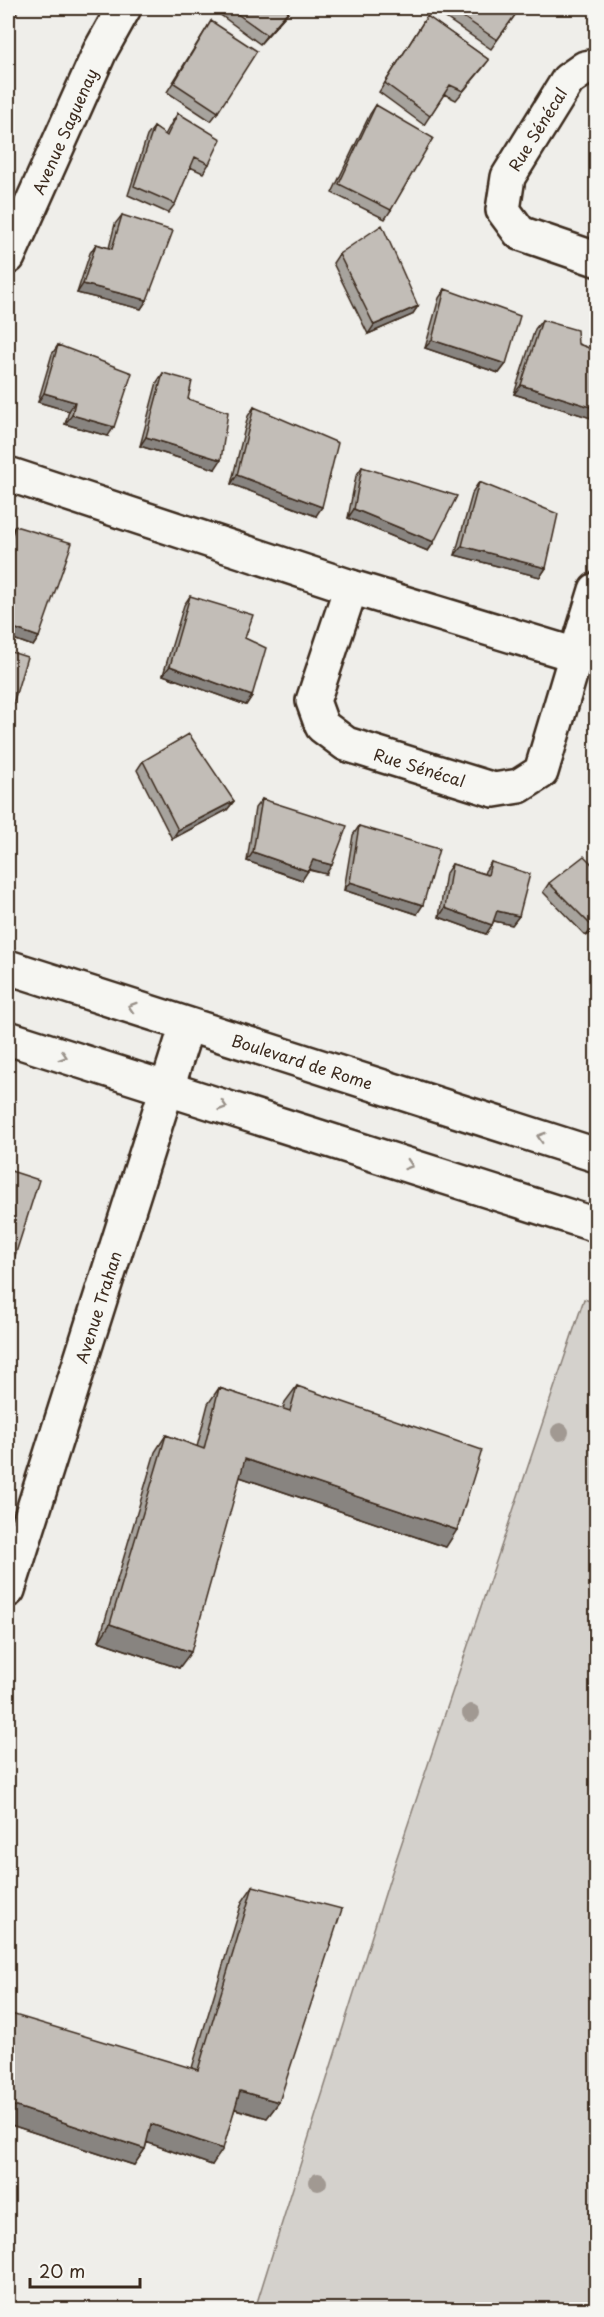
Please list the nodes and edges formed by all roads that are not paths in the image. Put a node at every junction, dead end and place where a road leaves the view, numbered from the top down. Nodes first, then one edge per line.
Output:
1 (124, 8) edge
2 (597, 66) edge
3 (8, 257) edge
4 (597, 260) edge
5 (8, 474) edge
6 (351, 587) junction
7 (597, 590) edge
8 (576, 655) junction
9 (8, 967) edge
10 (188, 1024) junction
11 (8, 1038) edge
12 (167, 1089) junction
13 (597, 1155) edge
14 (597, 1225) edge
15 (8, 1590) edge

1 - 3 street, Avenue Saguenay
2 - 4 street, Rue Sénécal
5 - 6 street
6 - 8 street
6 - 8 street, Rue Sénécal
7 - 8 street, Rue Sénécal
10 -> 9 street, Boulevard de Rome
10 - 12 street, Avenue Trahan
13 -> 10 street, Boulevard de Rome
11 -> 12 street
12 -> 14 street
12 - 15 street, Avenue Trahan

